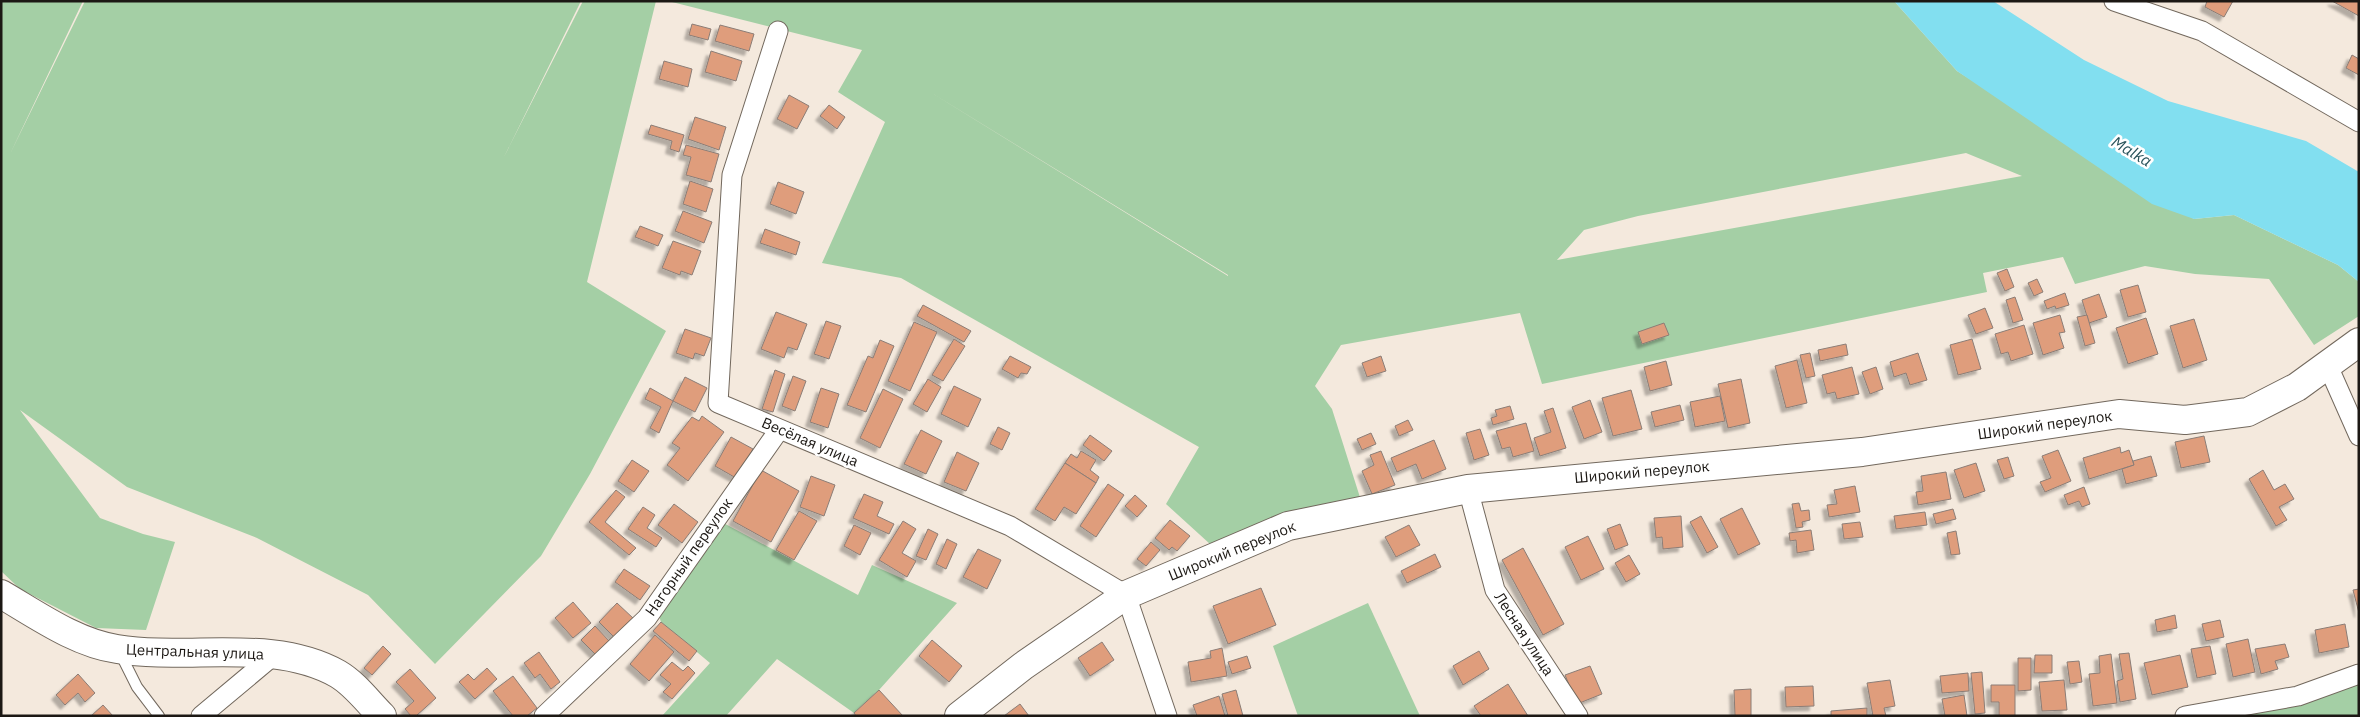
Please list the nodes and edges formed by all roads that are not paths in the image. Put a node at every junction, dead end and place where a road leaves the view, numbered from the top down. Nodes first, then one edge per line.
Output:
1 (2114, 1) edge
2 (778, 31) dead end
3 (2359, 122) edge
4 (2359, 342) edge
5 (2328, 366) junction
6 (779, 430) junction
7 (2359, 436) edge
8 (1468, 489) junction
9 (1, 594) edge
10 (1126, 595) junction
11 (118, 650) junction
12 (274, 654) junction
13 (2359, 674) edge
14 (159, 716) edge
15 (200, 716) edge
16 (382, 716) edge
17 (544, 716) edge
18 (959, 716) edge
19 (1167, 716) edge
20 (1578, 716) edge
21 (2185, 716) edge

1 - 3 street
2 - 6 street, Весёлая улица
4 - 5 street, Широкий переулок
5 - 7 street
5 - 8 street, Широкий переулок
6 - 10 street, Весёлая улица
6 - 17 street, Нагорный переулок
8 - 10 street, Широкий переулок
8 - 20 street, Лесная улица
9 - 11 street, Центральная улица
10 - 18 street, Широкий переулок
10 - 19 street
11 - 12 street, Центральная улица
11 - 14 lane
12 - 15 street
12 - 16 street, Центральная улица
13 - 21 street

